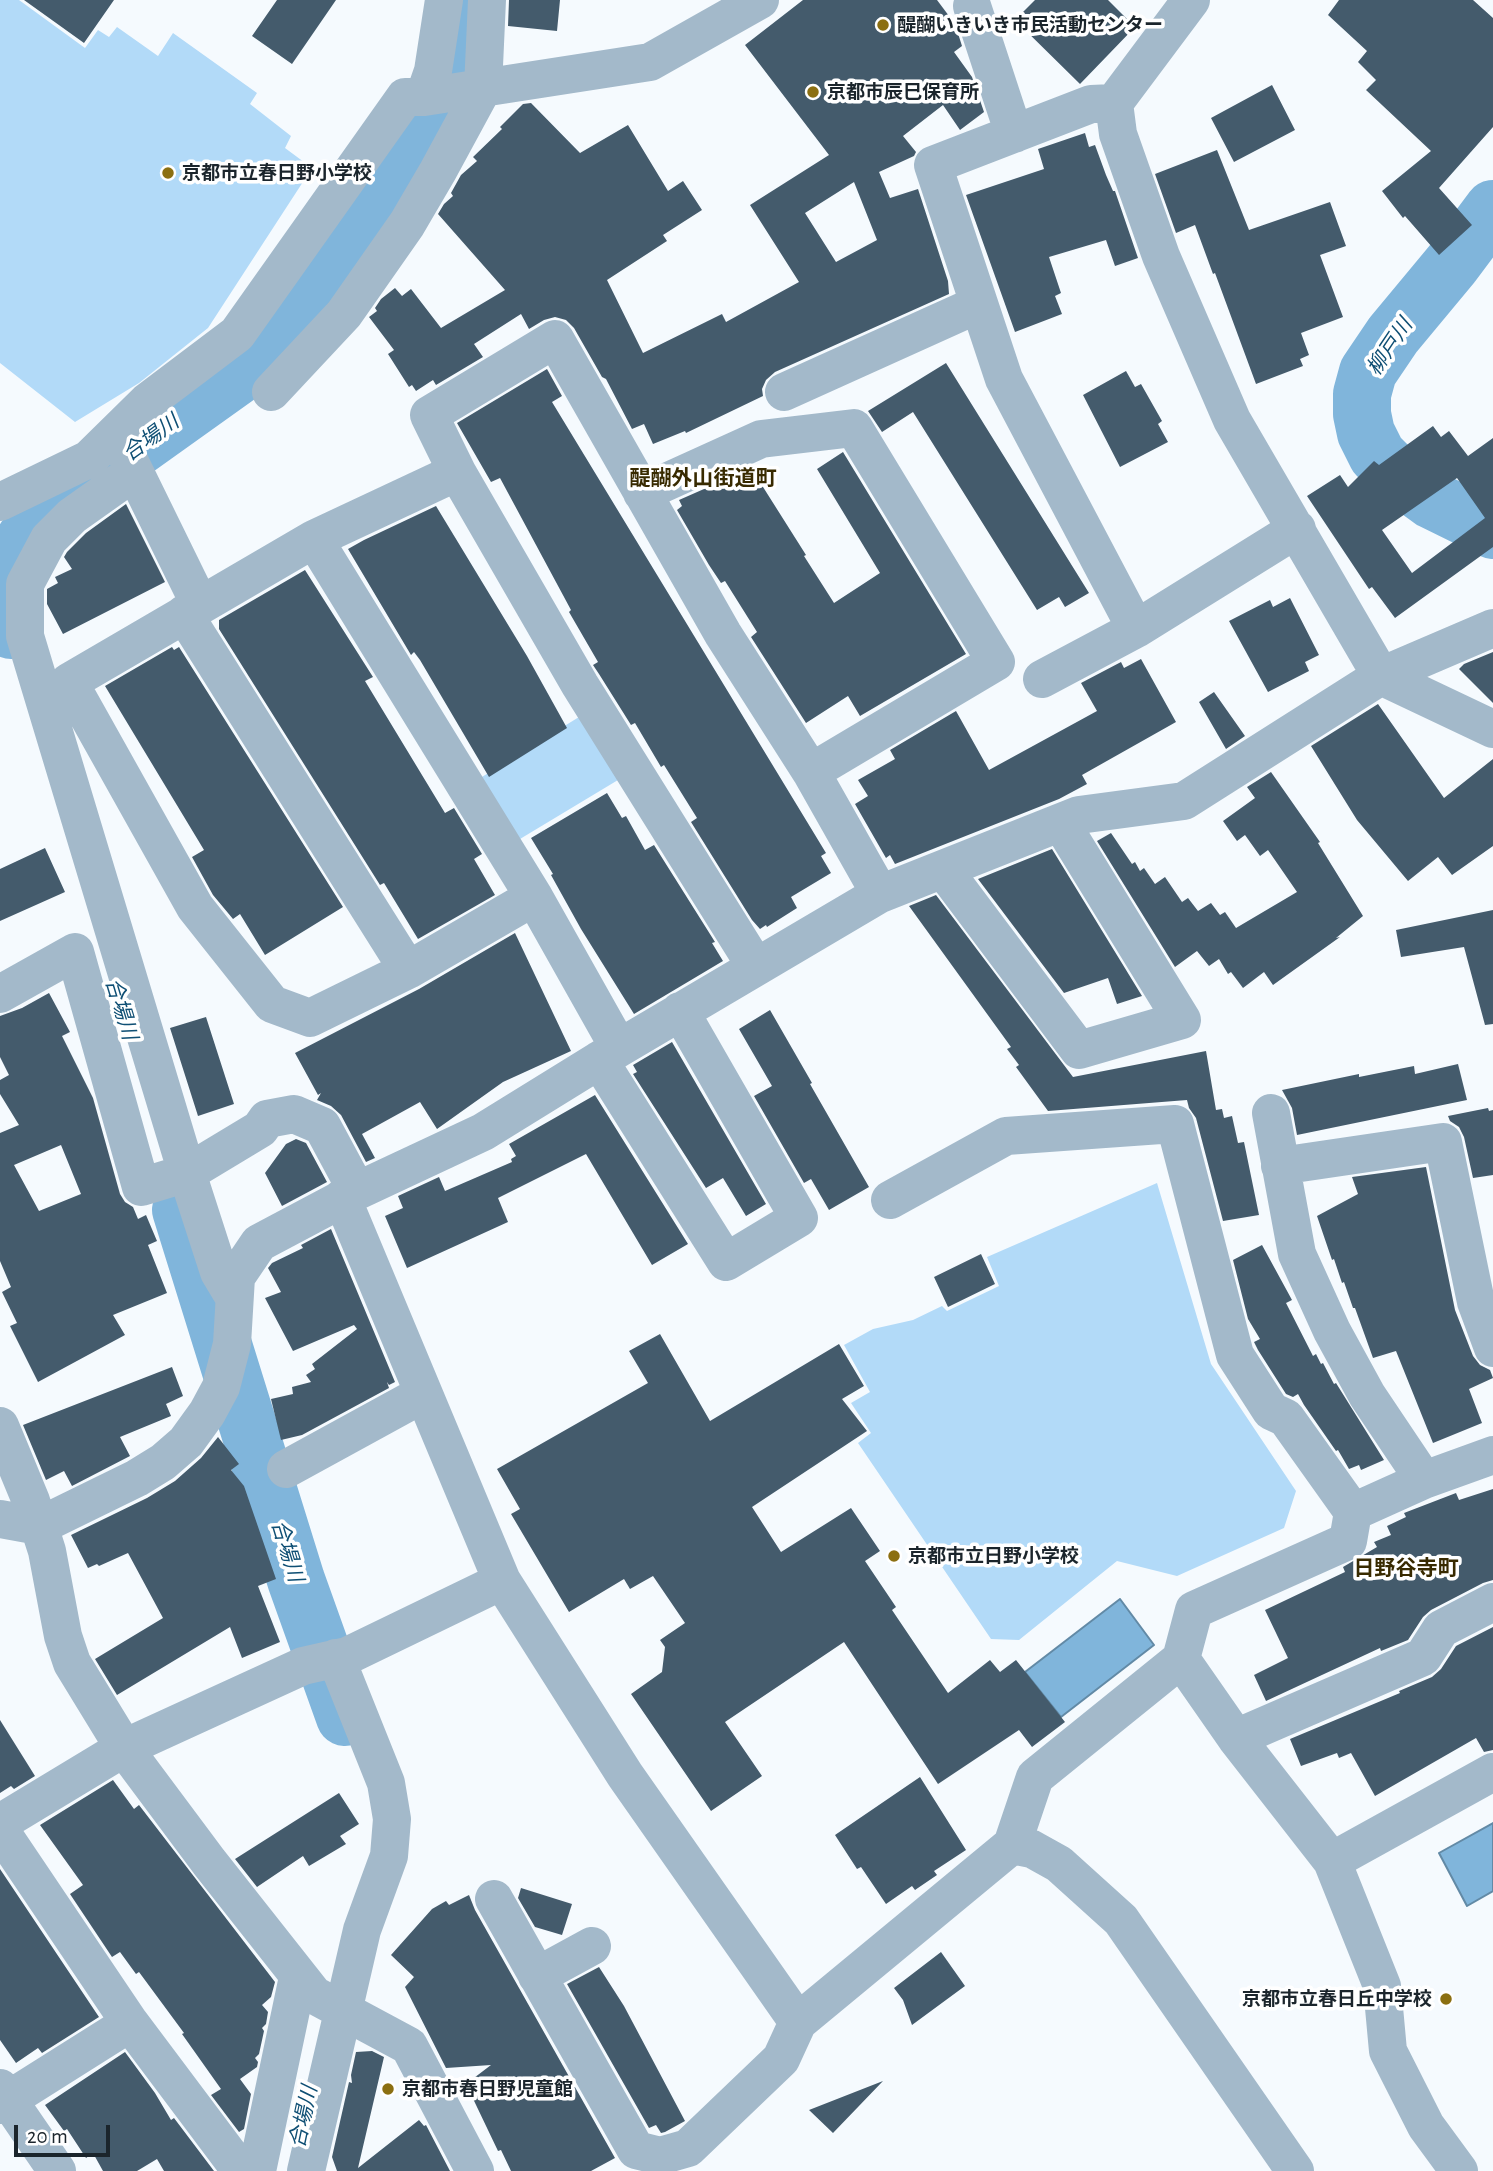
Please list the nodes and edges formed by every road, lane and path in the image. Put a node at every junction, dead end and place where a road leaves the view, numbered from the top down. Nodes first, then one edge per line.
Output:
1 (444, 0) edge
2 (487, 0) edge
3 (760, 0) edge
4 (1191, 0) edge
5 (978, 2) edge
6 (453, 92) junction
7 (1114, 103) junction
8 (1014, 134) junction
9 (979, 304) junction
10 (271, 392) dead end
11 (785, 392) dead end
12 (126, 454) junction
13 (457, 472) junction
14 (642, 494) junction
15 (0, 502) edge
16 (1297, 529) junction
17 (314, 539) junction
18 (192, 610) junction
19 (1493, 628) edge
20 (1136, 629) junction
21 (1381, 676) junction
22 (1042, 679) dead end
23 (1493, 729) edge
24 (811, 772) junction
25 (1061, 822) junction
26 (943, 869) junction
27 (880, 894) junction
28 (534, 897) junction
29 (94, 937) junction
30 (756, 967) junction
31 (408, 970) junction
32 (0, 994) edge
33 (680, 1012) junction
34 (609, 1054) junction
35 (1271, 1114) dead end
36 (1280, 1166) junction
37 (177, 1176) junction
38 (349, 1195) junction
39 (890, 1200) dead end
40 (233, 1297) junction
41 (1493, 1348) edge
42 (423, 1394) junction
43 (0, 1426) edge
44 (1493, 1455) edge
45 (286, 1469) dead end
46 (1424, 1480) junction
47 (1353, 1512) junction
48 (0, 1520) edge
49 (39, 1526) junction
50 (502, 1581) junction
51 (1493, 1602) edge
52 (1181, 1659) junction
53 (326, 1660) junction
54 (1236, 1738) junction
55 (124, 1748) junction
56 (1493, 1772) edge
57 (0, 1823) edge
58 (0, 1830) edge
59 (1012, 1845) junction
60 (1332, 1861) junction
61 (494, 1899) dead end
62 (592, 1946) dead end
63 (537, 1976) junction
64 (324, 1997) junction
65 (798, 2022) junction
66 (130, 2023) junction
67 (3, 2098) edge
68 (57, 2171) edge
69 (241, 2171) edge
70 (257, 2171) edge
71 (306, 2171) edge
72 (475, 2171) edge
73 (1295, 2171) edge
74 (1459, 2171) edge

1 - 6 street
2 - 6 street
3 - 6 street
4 - 7 street
5 - 8 street
6 - 10 street
6 - 12 street
7 - 8 street
7 - 16 street
8 - 9 street
9 - 11 street
9 - 20 street
12 - 15 street
12 - 18 street
12 - 29 street
13 - 14 street
13 - 17 street
13 - 30 street
14 - 24 street
14 - 24 street
16 - 20 street
16 - 21 street
17 - 18 street
17 - 28 street
18 - 31 street
18 - 31 street
19 - 21 street
20 - 22 street
21 - 23 street
21 - 25 street
24 - 27 street
25 - 26 street
25 - 26 street
26 - 27 street
27 - 30 street
28 - 31 street
28 - 34 street
29 - 32 street
29 - 37 street
30 - 33 street
33 - 34 street
33 - 34 street
34 - 38 street
35 - 36 street
36 - 41 street
36 - 46 street
37 - 38 street
37 - 40 street
38 - 40 street
38 - 42 street
39 - 47 street
40 - 49 street
42 - 45 street
42 - 50 street
43 - 49 street
44 - 46 street
46 - 47 street
47 - 52 street
48 - 49 street
49 - 55 street
50 - 53 street
50 - 65 street
51 - 54 street
52 - 54 street
52 - 59 street
53 - 55 street
53 - 64 street
54 - 60 street
55 - 57 street
55 - 64 street
56 - 60 street
58 - 66 street
59 - 65 street
59 - 73 street
60 - 74 street
61 - 63 street
62 - 63 street
63 - 65 street
64 - 70 street
64 - 71 street
64 - 72 street
66 - 67 street
66 - 69 street
67 - 68 street

